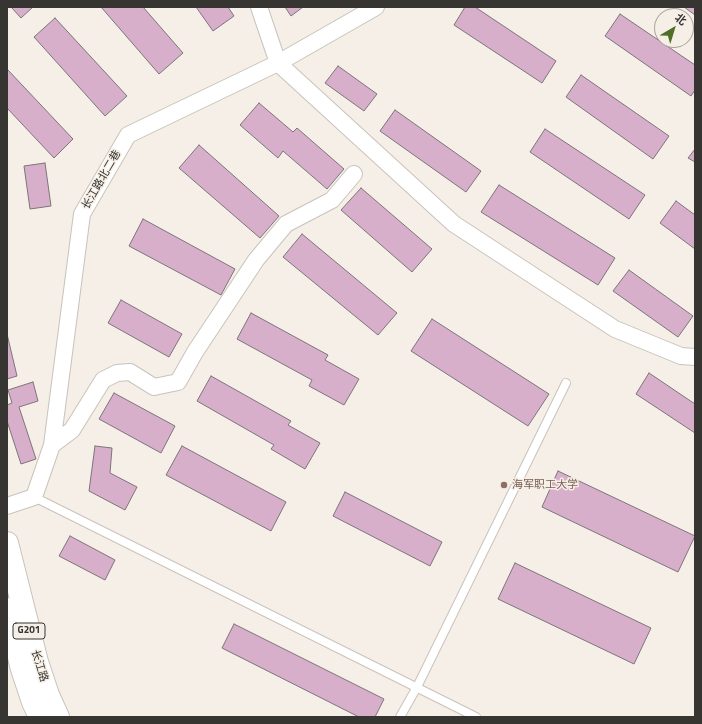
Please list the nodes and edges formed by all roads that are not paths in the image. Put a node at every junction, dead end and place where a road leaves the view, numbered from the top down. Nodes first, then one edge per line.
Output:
1 (259, 7) edge
2 (376, 7) edge
3 (278, 63) junction
4 (354, 174) dead end
5 (695, 357) edge
6 (566, 383) dead end
7 (52, 445) junction
8 (34, 497) junction
9 (7, 506) edge
10 (7, 543) edge
11 (13, 634) edge
12 (417, 687) junction
13 (40, 717) edge
14 (58, 717) edge
15 (400, 717) edge
16 (476, 717) edge

1 - 3 street
2 - 3 street, 长江路北二巷
3 - 5 street
3 - 7 street, 长江路北二巷
4 - 7 street
6 - 12 lane
7 - 8 street, 长江路北二巷
8 - 9 street
8 - 12 lane
10 - 11 highway, 长江路 / G201
11 - 13 highway, 长江路 / G201
11 - 14 highway, 长江路 / G201
12 - 15 lane
12 - 16 lane

